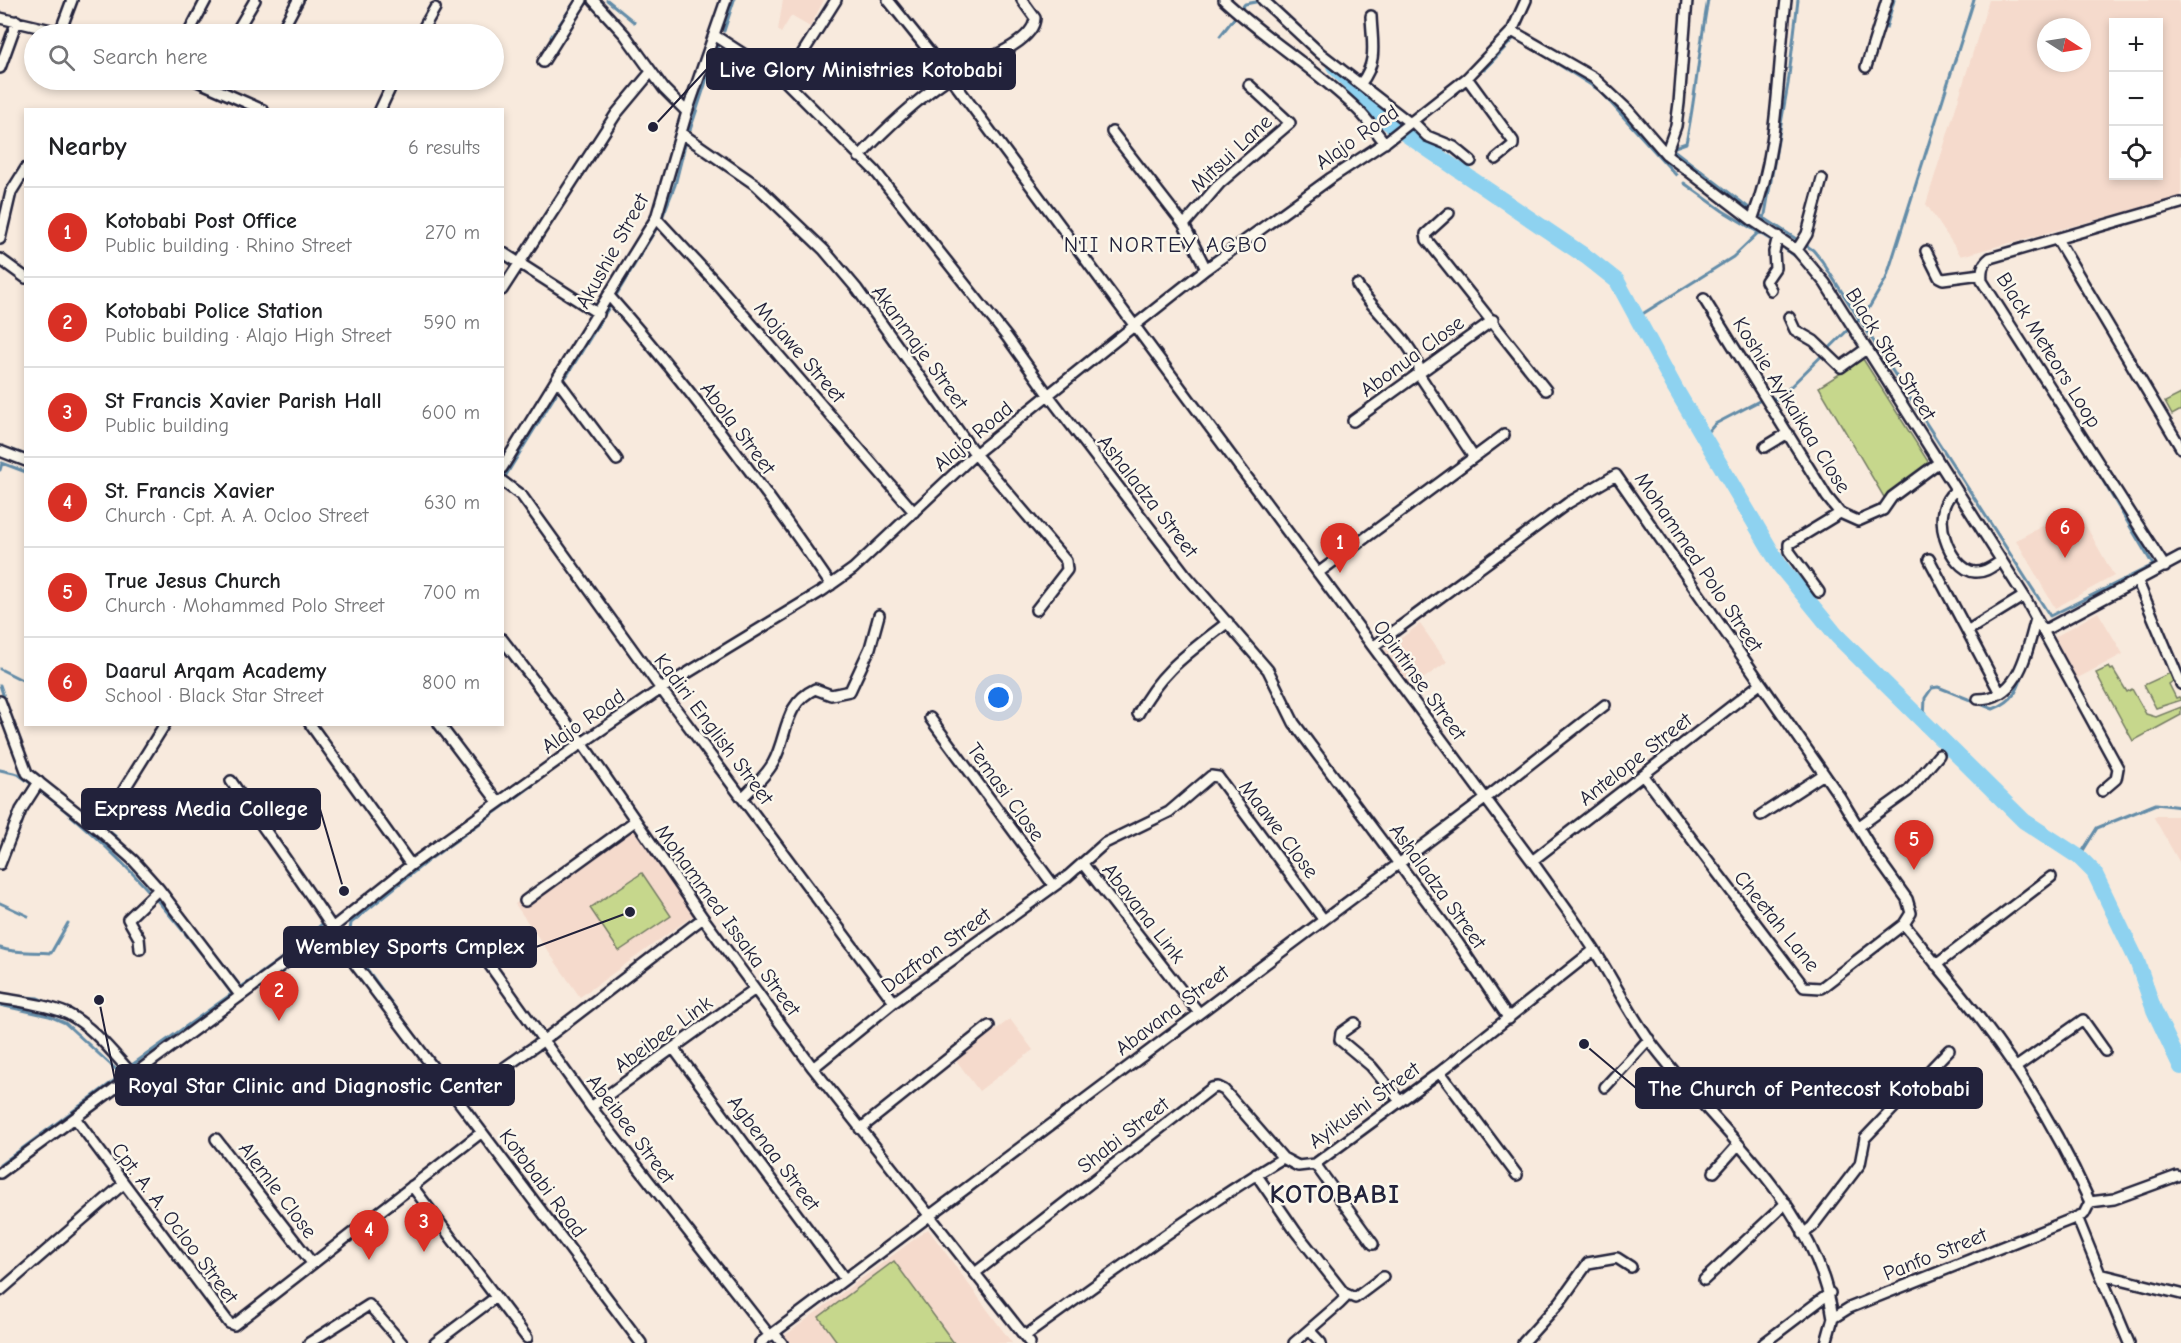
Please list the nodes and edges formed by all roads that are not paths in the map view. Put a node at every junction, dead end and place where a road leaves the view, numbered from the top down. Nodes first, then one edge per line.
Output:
1 (72, 0) edge
2 (206, 0) edge
3 (255, 0) edge
4 (298, 0) edge
5 (582, 0) edge
6 (593, 0) edge
7 (716, 0) edge
8 (836, 0) edge
9 (888, 0) edge
10 (1022, 0) edge
11 (1224, 0) edge
12 (1263, 0) edge
13 (1526, 0) edge
14 (1687, 0) edge
15 (1786, 0) edge
16 (1887, 0) edge
17 (725, 4) edge
18 (435, 8) dead end
19 (1371, 16) dead end
20 (0, 18) edge
21 (17, 21) junction
22 (29, 24) edge
23 (66, 24) edge
24 (193, 24) edge
25 (241, 24) edge
26 (285, 24) edge
27 (426, 24) edge
28 (1512, 31) junction
29 (714, 35) junction
30 (543, 62) dead end
31 (1866, 67) dead end
32 (0, 68) edge
33 (651, 72) junction
34 (950, 77) junction
35 (1467, 78) junction
36 (785, 81) junction
37 (1361, 83) junction
38 (1250, 85) dead end
39 (224, 90) edge
40 (389, 90) edge
41 (259, 108) edge
42 (381, 108) edge
43 (687, 112) junction
44 (1410, 122) junction
45 (1112, 132) dead end
46 (681, 133) junction
47 (1386, 142) junction
48 (1666, 154) junction
49 (860, 157) junction
50 (1496, 159) dead end
51 (1471, 161) dead end
52 (24, 171) edge
53 (1821, 179) dead end
54 (0, 188) edge
55 (11, 192) junction
56 (2181, 203) edge
57 (1449, 213) dead end
58 (657, 218) junction
59 (1752, 220) junction
60 (1184, 225) junction
61 (1778, 236) junction
62 (0, 239) edge
63 (2057, 239) junction
64 (1797, 250) junction
65 (1926, 251) dead end
66 (504, 253) edge
67 (0, 259) edge
68 (521, 263) junction
69 (1206, 269) junction
70 (1981, 274) junction
71 (24, 277) edge
72 (1357, 285) dead end
73 (504, 287) edge
74 (1771, 290) dead end
75 (610, 297) junction
76 (1704, 299) dead end
77 (599, 314) junction
78 (1789, 317) dead end
79 (1493, 320) junction
80 (1134, 326) junction
81 (1866, 349) junction
82 (1419, 372) junction
83 (558, 381) junction
84 (1546, 390) dead end
85 (1049, 396) junction
86 (1353, 422) dead end
87 (1788, 433) junction
88 (1504, 435) dead end
89 (1765, 447) dead end
90 (2181, 448) edge
91 (0, 452) edge
92 (975, 454) junction
93 (1473, 456) junction
94 (24, 459) edge
95 (617, 460) dead end
96 (1938, 463) junction
97 (504, 465) edge
98 (504, 483) edge
99 (1955, 491) junction
100 (914, 512) junction
101 (1840, 513) junction
102 (2181, 557) edge
103 (1929, 559) dead end
104 (2001, 561) junction
105 (2165, 567) junction
106 (1318, 573) junction
107 (2138, 582) junction
108 (831, 585) junction
109 (1819, 592) dead end
110 (2024, 596) junction
111 (1036, 610) dead end
112 (879, 615) dead end
113 (2036, 619) junction
114 (1228, 622) junction
115 (1967, 631) junction
116 (2043, 631) junction
117 (504, 642) edge
118 (1374, 646) junction
119 (1760, 684) junction
120 (2181, 684) edge
121 (661, 689) junction
122 (2000, 693) junction
123 (1978, 699) dead end
124 (0, 701) edge
125 (1605, 705) dead end
126 (1138, 714) dead end
127 (930, 718) dead end
128 (164, 726) edge
129 (311, 726) edge
130 (441, 726) edge
131 (582, 743) junction
132 (1939, 755) dead end
133 (1824, 774) junction
134 (1644, 776) junction
135 (231, 781) dead end
136 (39, 782) junction
137 (2102, 791) dead end
138 (742, 798) junction
139 (1485, 799) junction
140 (498, 802) junction
141 (1761, 815) dead end
142 (635, 822) junction
143 (1858, 827) junction
144 (99, 830) junction
145 (1532, 861) junction
146 (1400, 863) junction
147 (0, 864) edge
148 (1083, 864) junction
149 (411, 865) junction
150 (2051, 877) dead end
151 (1054, 886) junction
152 (159, 889) junction
153 (525, 901) dead end
154 (702, 918) junction
155 (1323, 919) junction
156 (1906, 921) junction
157 (333, 927) junction
158 (471, 939) dead end
159 (140, 949) dead end
160 (1594, 950) junction
161 (1936, 965) junction
162 (755, 989) junction
163 (240, 995) junction
164 (0, 998) edge
165 (894, 1002) junction
166 (1199, 1013) junction
167 (1509, 1019) junction
168 (1355, 1023) dead end
169 (989, 1026) dead end
170 (1649, 1039) junction
171 (544, 1041) junction
172 (674, 1049) junction
173 (1949, 1050) dead end
174 (2105, 1051) dead end
175 (813, 1068) junction
176 (2015, 1068) junction
177 (1440, 1072) junction
178 (132, 1074) junction
179 (1605, 1088) dead end
180 (458, 1100) junction
181 (1399, 1100) junction
182 (591, 1107) junction
183 (75, 1118) junction
184 (860, 1129) junction
185 (482, 1132) junction
186 (216, 1139) dead end
187 (1738, 1145) junction
188 (1283, 1158) junction
189 (1315, 1164) junction
190 (1714, 1172) dead end
191 (0, 1173) edge
192 (1256, 1174) junction
193 (1517, 1175) dead end
194 (2177, 1176) dead end
195 (122, 1185) junction
196 (412, 1185) junction
197 (2090, 1202) junction
198 (1786, 1203) junction
199 (931, 1215) junction
200 (2077, 1217) junction
201 (1803, 1234) junction
202 (1373, 1244) dead end
203 (312, 1263) junction
204 (1631, 1267) dead end
205 (975, 1273) junction
206 (2100, 1274) junction
207 (1383, 1278) dead end
208 (845, 1279) junction
209 (1704, 1280) dead end
210 (0, 1291) edge
211 (1344, 1293) junction
212 (1830, 1293) junction
213 (2181, 1294) edge
214 (496, 1297) junction
215 (1833, 1318) junction
216 (1310, 1330) junction
217 (772, 1334) junction
218 (527, 1338) dead end
219 (1028, 1340) edge
220 (309, 1343) edge
221 (402, 1343) edge
222 (435, 1343) edge
223 (641, 1343) edge
224 (760, 1343) edge
225 (782, 1343) edge
226 (1294, 1343) edge
227 (1321, 1343) edge
228 (1523, 1343) edge
229 (1764, 1343) edge
230 (1826, 1343) edge
231 (2130, 1343) edge

1 - 23 street
2 - 24 street
3 - 25 street
4 - 26 street
5 - 30 street
6 - 33 street
7 - 17 street
8 - 36 street
9 - 34 street, Opintinse Street
10 - 34 street
11 - 47 street
12 - 37 street
13 - 28 street, Alajo Road
14 - 48 street
15 - 59 street
16 - 31 street
17 - 29 street, Akushie Street
18 - 27 street
19 - 37 street
20 - 21 street
21 - 22 street
21 - 32 street
28 - 35 street, Alajo Road
28 - 48 street, Black Star Street
29 - 36 street, Ashaladza Street
29 - 43 street, Akushie Street
33 - 43 street
33 - 68 street
34 - 49 street
34 - 80 street, Opintinse Street
35 - 44 street, Alajo Road
35 - 50 street
36 - 49 street, Ashaladza Street
37 - 44 street
38 - 60 street, Mitsui Lane
39 - 41 street
40 - 42 street
43 - 46 street, Akushie Street
44 - 47 street, Alajo Road
44 - 51 street
45 - 60 street
46 - 58 street, Akushie Street
46 - 92 street, Akanmaje Street
47 - 69 street, Alajo Road
48 - 59 street, Black Star Street
49 - 85 street, Ashaladza Street
52 - 55 street
53 - 64 street
54 - 55 street
55 - 62 street
56 - 63 street, Black Meteors Loop
57 - 79 street
58 - 75 street, Akushie Street
58 - 100 street, Mojawe Street
59 - 61 street, Black Star Street
60 - 69 street
61 - 64 street, Black Star Street
61 - 74 street
63 - 70 street, Black Meteors Loop
63 - 90 street
64 - 81 street, Black Star Street
65 - 70 street
66 - 68 street
67 - 71 street
68 - 73 street
68 - 77 street
69 - 80 street, Alajo Road
70 - 105 street, Black Meteors Loop
72 - 82 street
75 - 77 street, Akushie Street
75 - 108 street, Abola Street
76 - 87 street, Koshie Ayikaikaa Close
77 - 83 street, Akushie Street
78 - 81 street
79 - 82 street, Abonua Close
79 - 84 street
80 - 85 street, Alajo Road
80 - 106 street, Opintinse Street
81 - 96 street, Black Star Street
82 - 86 street, Abonua Close
82 - 93 street
83 - 95 street
83 - 97 street, Akushie Street
85 - 92 street, Alajo Road
85 - 114 street, Ashaladza Street
87 - 89 street
87 - 101 street, Koshie Ayikaikaa Close
88 - 93 street
91 - 94 street
92 - 100 street, Alajo Road
92 - 111 street, Akanmaje Street
93 - 106 street
96 - 99 street, Black Star Street
96 - 101 street, Koshie Ayikaikaa Close
98 - 121 street, Kadiri English Street
99 - 104 street, Black Star Street
99 - 104 street
100 - 108 street, Alajo Road
101 - 109 street
102 - 105 street
103 - 115 street
104 - 110 street, Black Star Street
105 - 107 street
106 - 118 street, Opintinse Street
107 - 116 street
107 - 120 street
108 - 121 street, Alajo Road
110 - 113 street, Black Star Street
110 - 115 street
112 - 138 street
113 - 116 street, Black Star Street
113 - 122 street
114 - 126 street
114 - 146 street, Ashaladza Street
115 - 122 street
116 - 137 street, Black Star Street
117 - 131 street, Mohammed Issaka Street
118 - 119 street, Mohammed Polo Street
118 - 139 street, Opintinse Street
119 - 133 street, Mohammed Polo Street
119 - 134 street, Antelope Street
121 - 131 street, Alajo Road
121 - 138 street, Kadiri English Street
122 - 123 street
124 - 136 street
125 - 139 street, Abavana Street
127 - 151 street, Temasi Close
128 - 144 street
129 - 149 street
130 - 140 street
131 - 140 street, Alajo Road
131 - 142 street, Mohammed Issaka Street
132 - 143 street
133 - 141 street
133 - 143 street, Mohammed Polo Street
134 - 145 street, Antelope Street
134 - 156 street, Cheetah Lane
135 - 157 street, Kotobabi Road
136 - 144 street
136 - 147 street
138 - 165 street, Kadiri English Street
139 - 145 street, Opintinse Street
139 - 146 street, Abavana Street
140 - 149 street, Alajo Road
142 - 153 street
142 - 154 street, Mohammed Issaka Street
143 - 156 street, Mohammed Polo Street
144 - 152 street
145 - 160 street, Opintinse Street
146 - 155 street, Abavana Street
146 - 167 street, Ashaladza Street
148 - 151 street, Dazfron Street
148 - 155 street, Maawe Close
148 - 166 street, Abavana Link
149 - 157 street, Alajo Road
150 - 161 street
151 - 165 street, Dazfron Street
152 - 159 street
152 - 163 street
154 - 162 street, Mohammed Issaka Street
154 - 171 street
155 - 166 street, Abavana Street
156 - 161 street, Mohammed Polo Street
157 - 163 street, Alajo Road
157 - 180 street, Kotobabi Road
158 - 171 street, Abeibee Street
160 - 167 street, Ayikushi Street
160 - 170 street, Opintinse Street
161 - 176 street, Mohammed Polo Street
162 - 172 street, Abeibee Link
162 - 175 street, Mohammed Issaka Street
163 - 178 street, Alajo Road
164 - 178 street
165 - 175 street, Dazfron Street
166 - 199 street, Abavana Street
167 - 177 street, Ayikushi Street
168 - 181 street
169 - 184 street
170 - 179 street
170 - 187 street, Opintinse Street
171 - 180 street
171 - 182 street, Abeibee Street
172 - 182 street, Abeibee Link
172 - 208 street, Agbenaa Street
173 - 201 street
174 - 176 street
175 - 184 street, Mohammed Issaka Street
176 - 197 street, Mohammed Polo Street
177 - 181 street, Ayikushi Street
177 - 193 street
178 - 183 street, Alajo Road
180 - 185 street, Kotobabi Road
181 - 189 street, Ayikushi Street
182 - 217 street, Abeibee Street
183 - 191 street, Alajo Road
183 - 195 street, Cpt. A. A. Ocloo Street
184 - 199 street, Mohammed Issaka Street
185 - 196 street, Cpt. A. A. Ocloo Street
185 - 223 street, Kotobabi Road
186 - 203 street, Alemle Close
187 - 190 street
187 - 198 street, Opintinse Street
188 - 189 street, Ayikushi Street
188 - 192 street, Ayikushi Street
188 - 205 street, Shabi Street
189 - 202 street
192 - 211 street
192 - 219 street, Ayikushi Street
194 - 197 street
195 - 203 street, Cpt. A. A. Ocloo Street
195 - 210 street
196 - 203 street, Cpt. A. A. Ocloo Street
196 - 214 street
197 - 200 street
198 - 201 street, Opintinse Street
198 - 209 street
199 - 205 street, Mohammed Issaka Street
199 - 208 street, Abavana Street
200 - 206 street
200 - 215 street, Panfo Street
201 - 212 street, Opintinse Street
204 - 228 street
205 - 219 street, Mohammed Issaka Street
206 - 213 street
206 - 231 street
207 - 211 street
208 - 217 street, Abavana Street
211 - 216 street
212 - 215 street, Opintinse Street
212 - 229 street
214 - 218 street
214 - 222 street
215 - 230 street
216 - 226 street
216 - 227 street
217 - 224 street, Abavana Street
217 - 225 street, Abeibee Street
220 - 221 street

